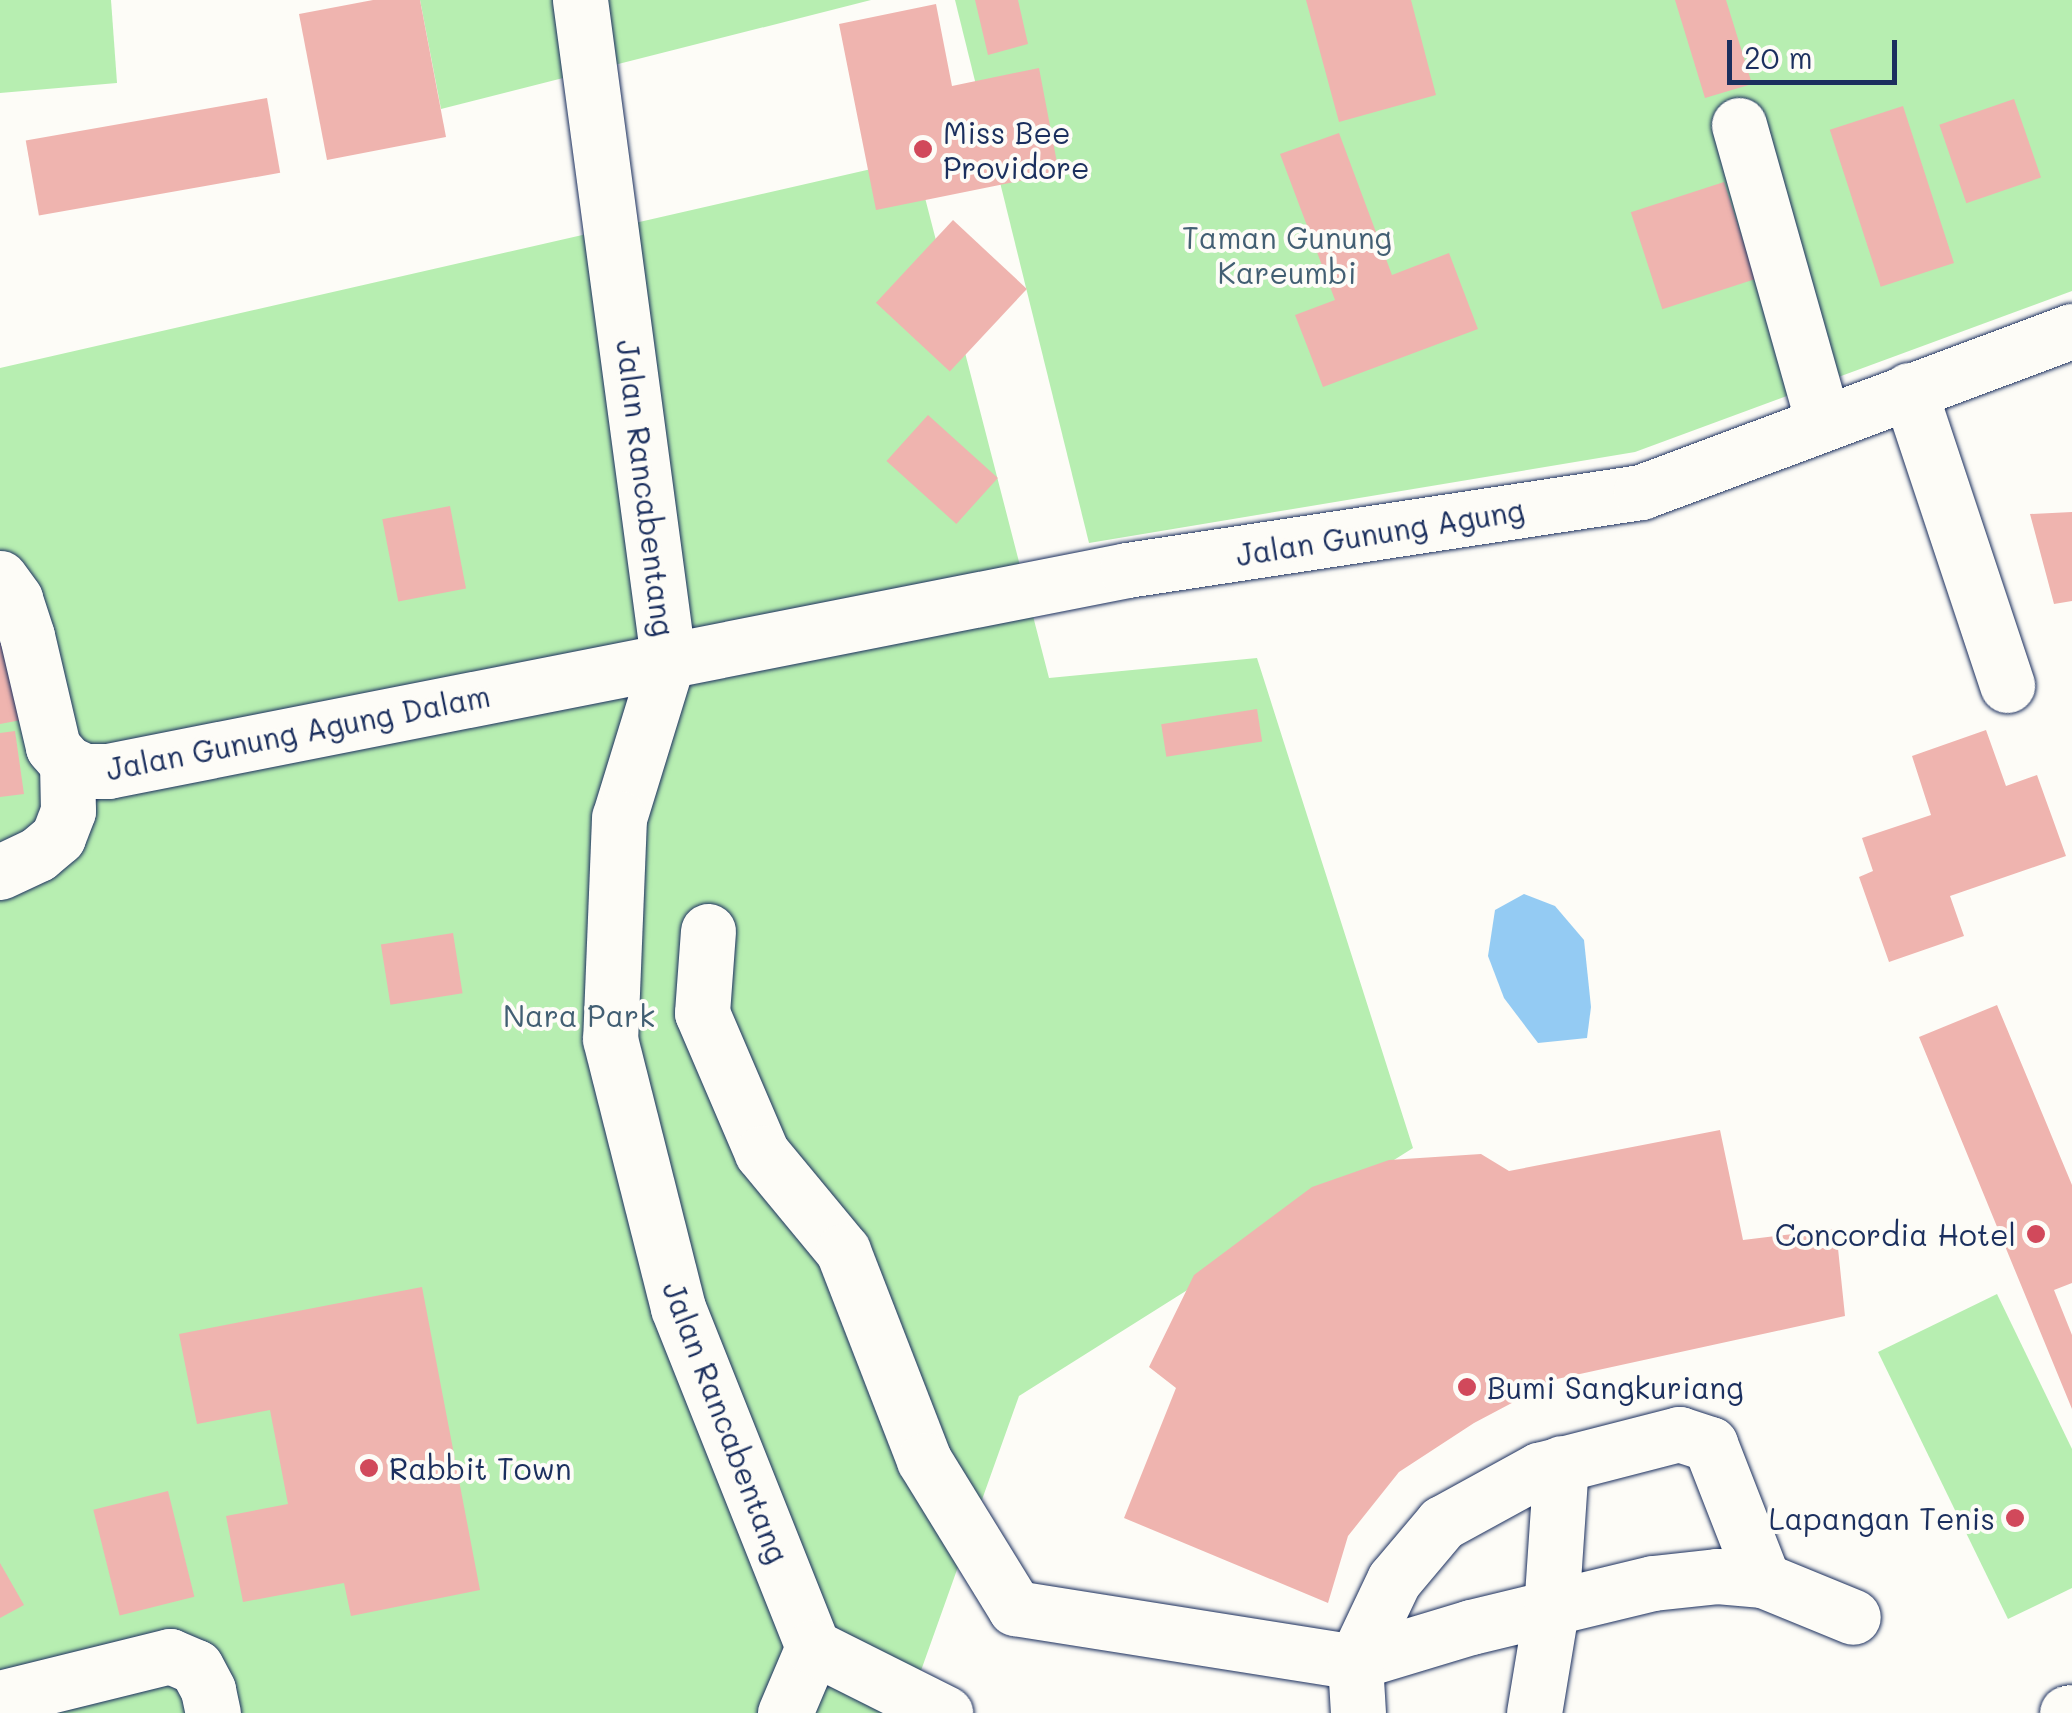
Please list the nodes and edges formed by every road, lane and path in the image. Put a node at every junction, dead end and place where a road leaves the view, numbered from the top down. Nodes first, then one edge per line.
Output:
1 (580, 0) edge
2 (1739, 126) dead end
3 (2072, 331) edge
4 (1909, 390) junction
5 (1823, 422) junction
6 (0, 578) edge
7 (668, 659) junction
8 (2007, 686) dead end
9 (67, 763) junction
10 (0, 872) edge
11 (708, 931) dead end
12 (1561, 1464) junction
13 (1763, 1580) junction
14 (1551, 1610) junction
15 (1852, 1617) dead end
16 (812, 1647) junction
17 (1356, 1687) edge
18 (0, 1698) edge
19 (214, 1713) edge
20 (785, 1713) edge
21 (945, 1713) edge
22 (1534, 1713) edge

1 - 7 street, Jalan Rancabentang
2 - 5 street
3 - 4 street, Jalan Gunung Agung
4 - 5 street, Jalan Gunung Agung
4 - 8 street
5 - 7 street, Jalan Gunung Agung
6 - 9 street, Jalan Gunung Agung Dalam
7 - 9 street, Jalan Gunung Agung Dalam
7 - 16 street, Jalan Rancabentang
9 - 10 street
11 - 17 street
12 - 13 street
12 - 14 street
12 - 17 street
13 - 14 street
13 - 15 street
14 - 17 street
14 - 22 street
16 - 20 street
16 - 21 street
18 - 19 street

